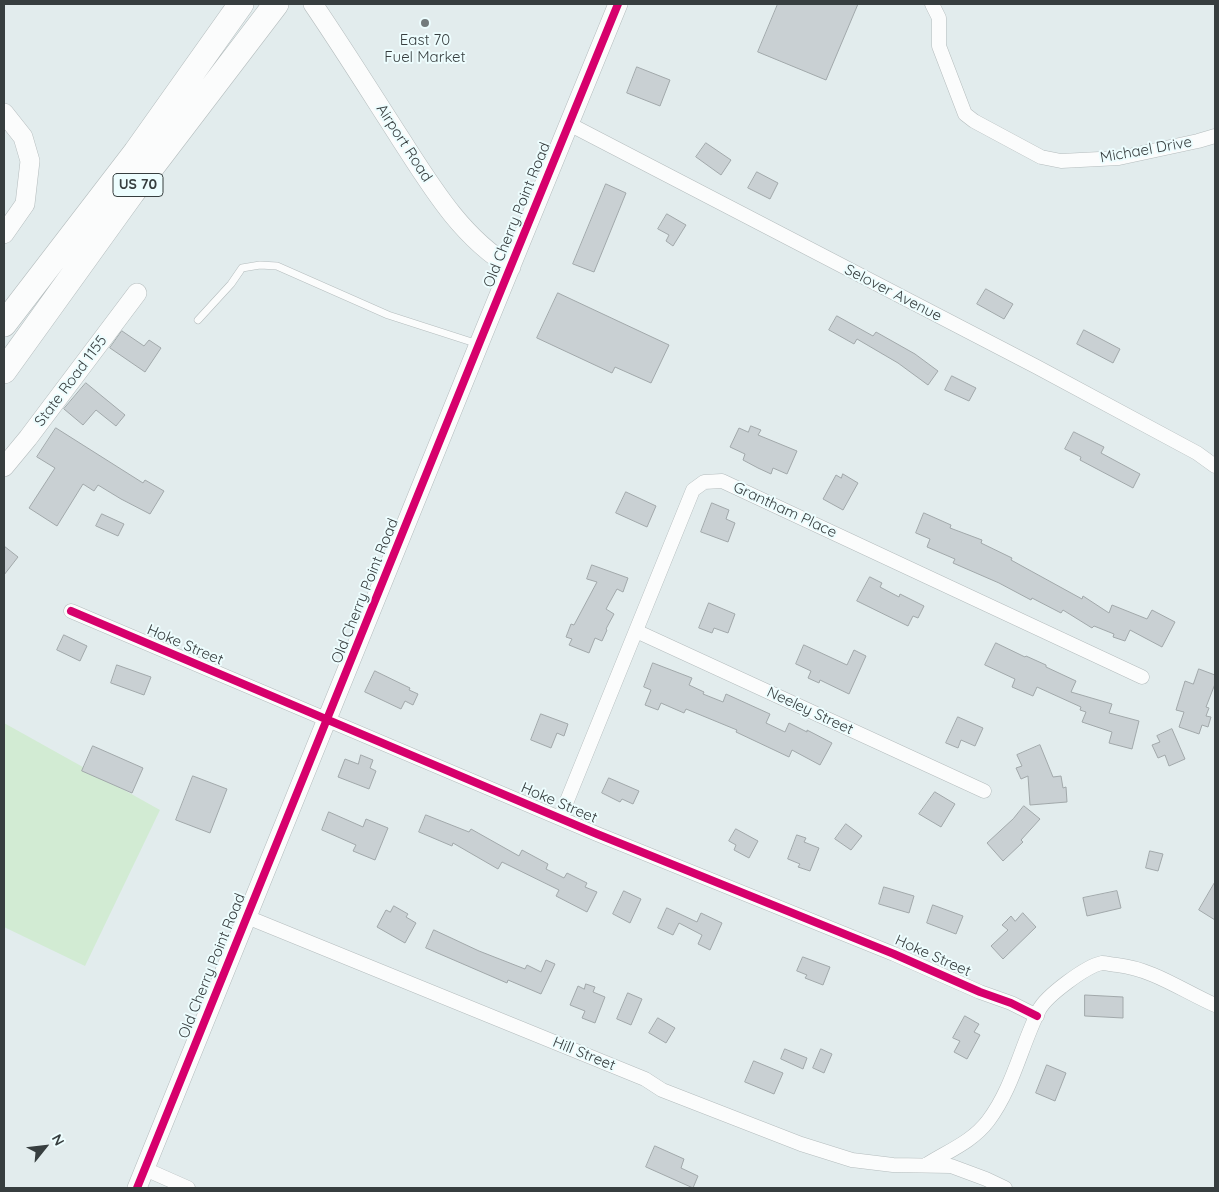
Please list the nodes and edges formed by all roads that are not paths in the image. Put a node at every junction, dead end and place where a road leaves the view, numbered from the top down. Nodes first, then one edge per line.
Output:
1 (241, 4) edge
2 (276, 4) edge
3 (618, 4) edge
4 (932, 4) edge
5 (321, 8) edge
6 (4, 113) edge
7 (569, 124) junction
8 (1215, 136) edge
9 (4, 234) edge
10 (511, 268) junction
11 (137, 293) dead end
12 (198, 320) dead end
13 (4, 324) edge
14 (479, 344) junction
15 (4, 370) edge
16 (1215, 466) edge
17 (4, 467) edge
18 (71, 611) dead end
19 (636, 631) junction
20 (1142, 677) dead end
21 (327, 721) junction
22 (984, 791) dead end
23 (560, 818) junction
24 (247, 917) junction
25 (1215, 1006) edge
26 (1037, 1016) junction
27 (926, 1165) junction
28 (145, 1169) junction
29 (137, 1188) edge
30 (188, 1188) edge
31 (1005, 1188) edge

1 - 13 highway
2 - 15 highway, US 70
3 - 7 street, Old Cherry Point Road
4 - 8 street, Michael Drive
5 - 10 street, Airport Road
6 - 9 street
7 - 10 street, Old Cherry Point Road
7 - 16 street, Selover Avenue
10 - 14 street, Old Cherry Point Road
11 - 17 street, State Road 1155
12 - 14 lane
14 - 21 street, Old Cherry Point Road
18 - 21 street, Hoke Street
19 - 20 street, Grantham Place
19 - 22 street, Neeley Street
19 - 23 street, Grantham Place
21 - 23 street, Hoke Street
21 - 24 street, Old Cherry Point Road
23 - 26 street, Hoke Street
24 - 27 street, Hill Street
24 - 28 street, Old Cherry Point Road
25 - 26 street
26 - 27 street
27 - 31 street, Hill Street
28 - 29 street, Old Cherry Point Road
28 - 30 street

